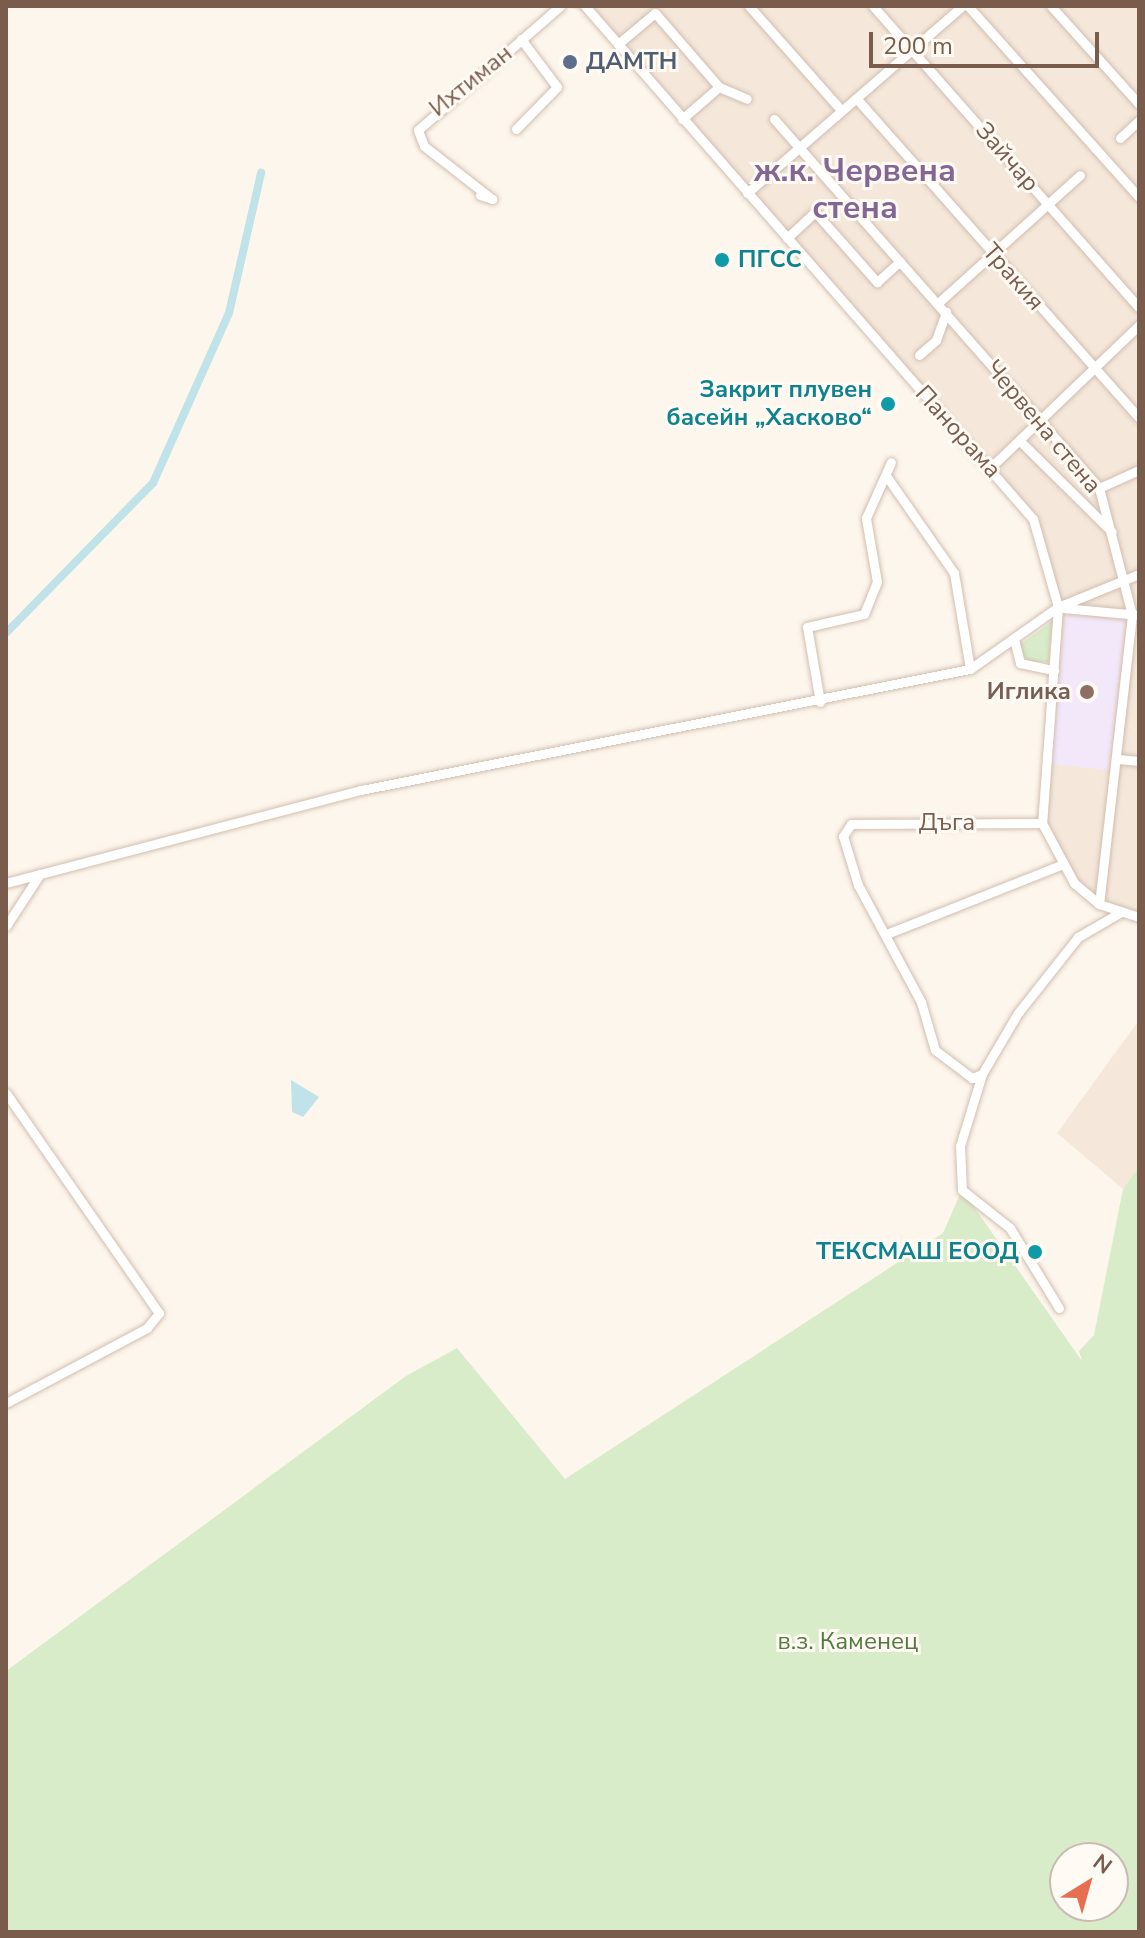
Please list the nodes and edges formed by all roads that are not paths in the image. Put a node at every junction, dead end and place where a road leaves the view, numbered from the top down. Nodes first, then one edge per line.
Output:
1 (560, 6) edge
2 (585, 6) edge
3 (749, 6) edge
4 (873, 6) edge
5 (962, 6) edge
6 (968, 6) edge
7 (1051, 6) edge
8 (521, 39) junction
9 (618, 44) junction
10 (914, 50) junction
11 (719, 87) junction
12 (856, 98) junction
13 (747, 99) dead end
14 (1139, 104) edge
15 (841, 110) junction
16 (682, 119) junction
17 (774, 119) dead end
18 (1139, 120) edge
19 (516, 129) dead end
20 (1120, 138) dead end
21 (799, 147) junction
22 (1080, 175) dead end
23 (747, 193) junction
24 (480, 195) dead end
25 (1139, 197) edge
26 (1048, 204) junction
27 (787, 238) junction
28 (993, 254) junction
29 (900, 261) junction
30 (938, 303) junction
31 (1139, 308) edge
32 (946, 312) junction
33 (1139, 325) edge
34 (919, 355) dead end
35 (1094, 369) junction
36 (1139, 418) edge
37 (1040, 419) junction
38 (1020, 441) junction
39 (891, 462) dead end
40 (991, 467) junction
41 (1139, 470) edge
42 (887, 477) junction
43 (1099, 488) junction
44 (1112, 532) junction
45 (1139, 574) edge
46 (1126, 580) junction
47 (1058, 607) junction
48 (1135, 615) edge
49 (1014, 639) junction
50 (970, 669) junction
51 (1054, 670) junction
52 (820, 702) junction
53 (1117, 759) junction
54 (1139, 761) edge
55 (1042, 823) junction
56 (1063, 864) junction
57 (40, 874) junction
58 (6, 883) edge
59 (1099, 904) junction
60 (1121, 912) junction
61 (1139, 917) edge
62 (6, 926) edge
63 (889, 933) junction
64 (982, 1074) junction
65 (6, 1093) edge
66 (1059, 1308) dead end
67 (6, 1403) edge

1 - 8 street, Ихтиман
2 - 9 street, Панорама
3 - 15 street
4 - 10 street, Зайчар
5 - 10 street
6 - 25 street
7 - 14 street
8 - 19 street
8 - 24 street, Ихтиман
9 - 11 street
9 - 16 street, Панорама
10 - 12 street
10 - 26 street, Зайчар
11 - 13 street
11 - 16 street
12 - 15 street
12 - 28 street, Тракия
15 - 21 street
16 - 23 street, Панорама
17 - 21 street, Червена стена
18 - 20 street
21 - 23 street
21 - 29 street, Червена стена
22 - 26 street
23 - 27 street, Панорама
26 - 28 street
26 - 31 street, Зайчар
27 - 29 street
27 - 40 street, Панорама
28 - 30 street
28 - 35 street, Тракия
29 - 30 street, Червена стена
30 - 32 street, Червена стена
32 - 34 street
32 - 37 street, Червена стена
33 - 35 street
35 - 36 street, Тракия
35 - 37 street
37 - 38 street
37 - 43 street, Червена стена
38 - 40 street
38 - 44 street
39 - 42 street
40 - 47 street, Панорама
41 - 43 street
42 - 50 street
42 - 52 street
43 - 44 street, Червена стена
44 - 46 street, Червена стена
45 - 46 street
46 - 47 street
46 - 48 street, Червена стена
47 - 48 street
47 - 49 street
47 - 51 street, Панорама
48 - 53 street, Червена стена
49 - 50 street
49 - 51 street
50 - 52 street
51 - 55 street, Панорама
52 - 57 street
53 - 54 street
53 - 59 street, Червена стена
55 - 56 street
55 - 63 street, Дъга
56 - 59 street
56 - 63 street
57 - 58 street
57 - 62 street
59 - 60 street
60 - 61 street
60 - 64 street
63 - 64 street
64 - 66 street
65 - 67 street

